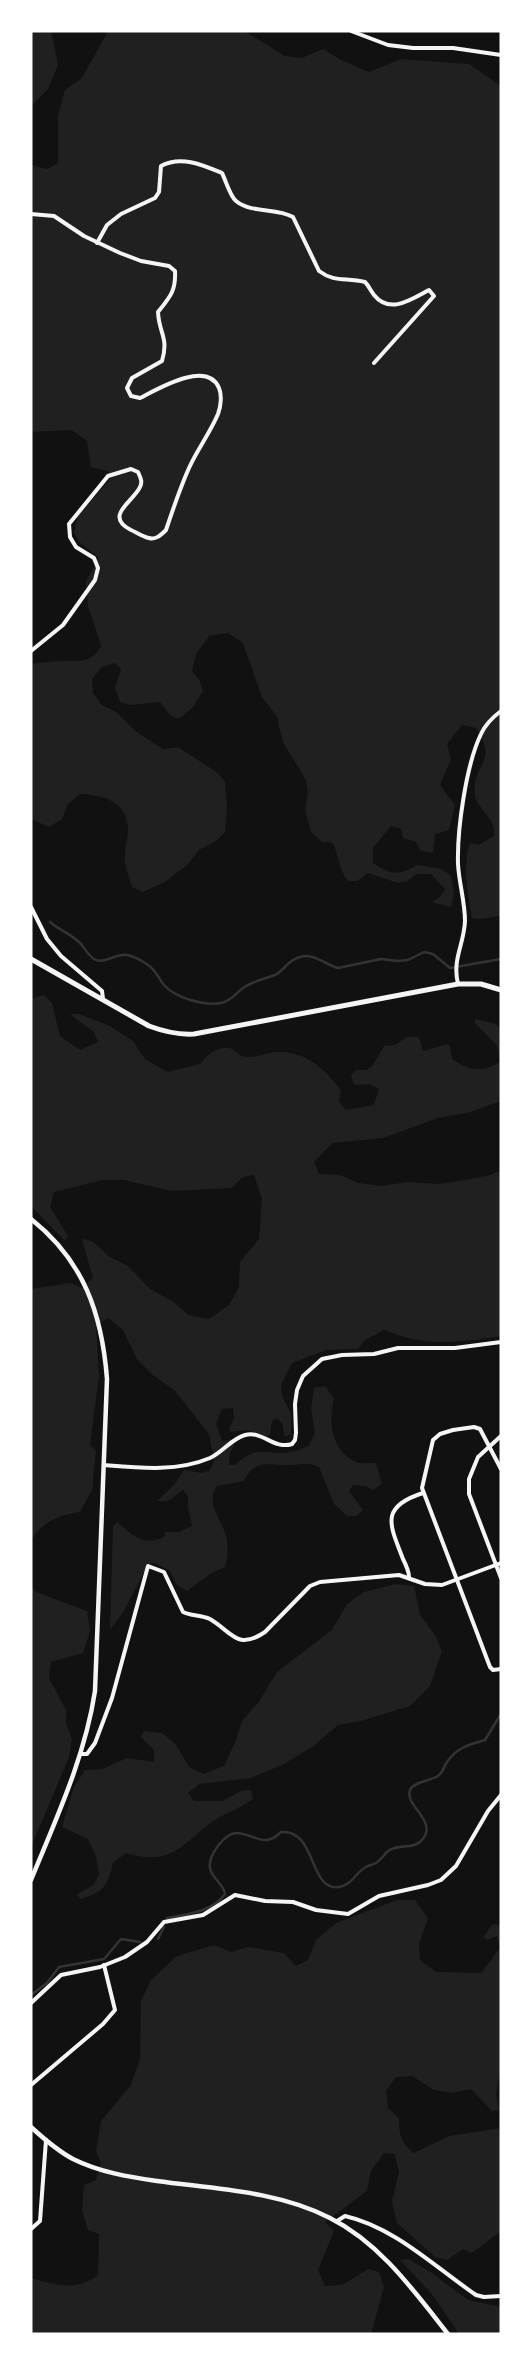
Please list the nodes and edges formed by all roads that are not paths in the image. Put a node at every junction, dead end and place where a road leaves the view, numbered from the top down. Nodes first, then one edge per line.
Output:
1 (351, 31) edge
2 (501, 55) edge
3 (31, 214) edge
4 (97, 243) junction
5 (374, 363) dead end
6 (31, 651) edge
7 (501, 710) edge
8 (31, 907) edge
9 (31, 959) edge
10 (458, 984) junction
11 (501, 990) edge
12 (103, 999) junction
13 (31, 1219) edge
14 (501, 1342) edge
15 (501, 1436) edge
16 (489, 1447) junction
17 (104, 1465) junction
18 (501, 1469) edge
19 (423, 1493) junction
20 (498, 1564) edge
21 (409, 1577) junction
22 (501, 1578) edge
23 (457, 1580) junction
24 (501, 1669) edge
25 (80, 1754) junction
26 (501, 1795) edge
27 (31, 1880) edge
28 (104, 1965) junction
29 (31, 2003) edge
30 (31, 2085) edge
31 (31, 2127) edge
32 (46, 2140) junction
33 (337, 2221) junction
34 (31, 2229) edge
35 (501, 2296) edge
36 (448, 2334) edge

1 - 2 street
3 - 4 street
4 - 5 street
4 - 6 street
7 - 10 street
8 - 12 street
9 - 12 main road
10 - 11 main road
10 - 12 main road
13 - 17 street
14 - 17 street
15 - 16 street
16 - 18 street
16 - 19 street
16 - 20 street
17 - 25 street
19 - 21 street
19 - 23 street
20 - 22 street
20 - 23 street
21 - 23 street
21 - 25 street
23 - 24 street
25 - 27 street
26 - 28 street
28 - 29 street
28 - 30 street
31 - 32 street
32 - 33 street
32 - 34 street
33 - 35 street
33 - 36 street

